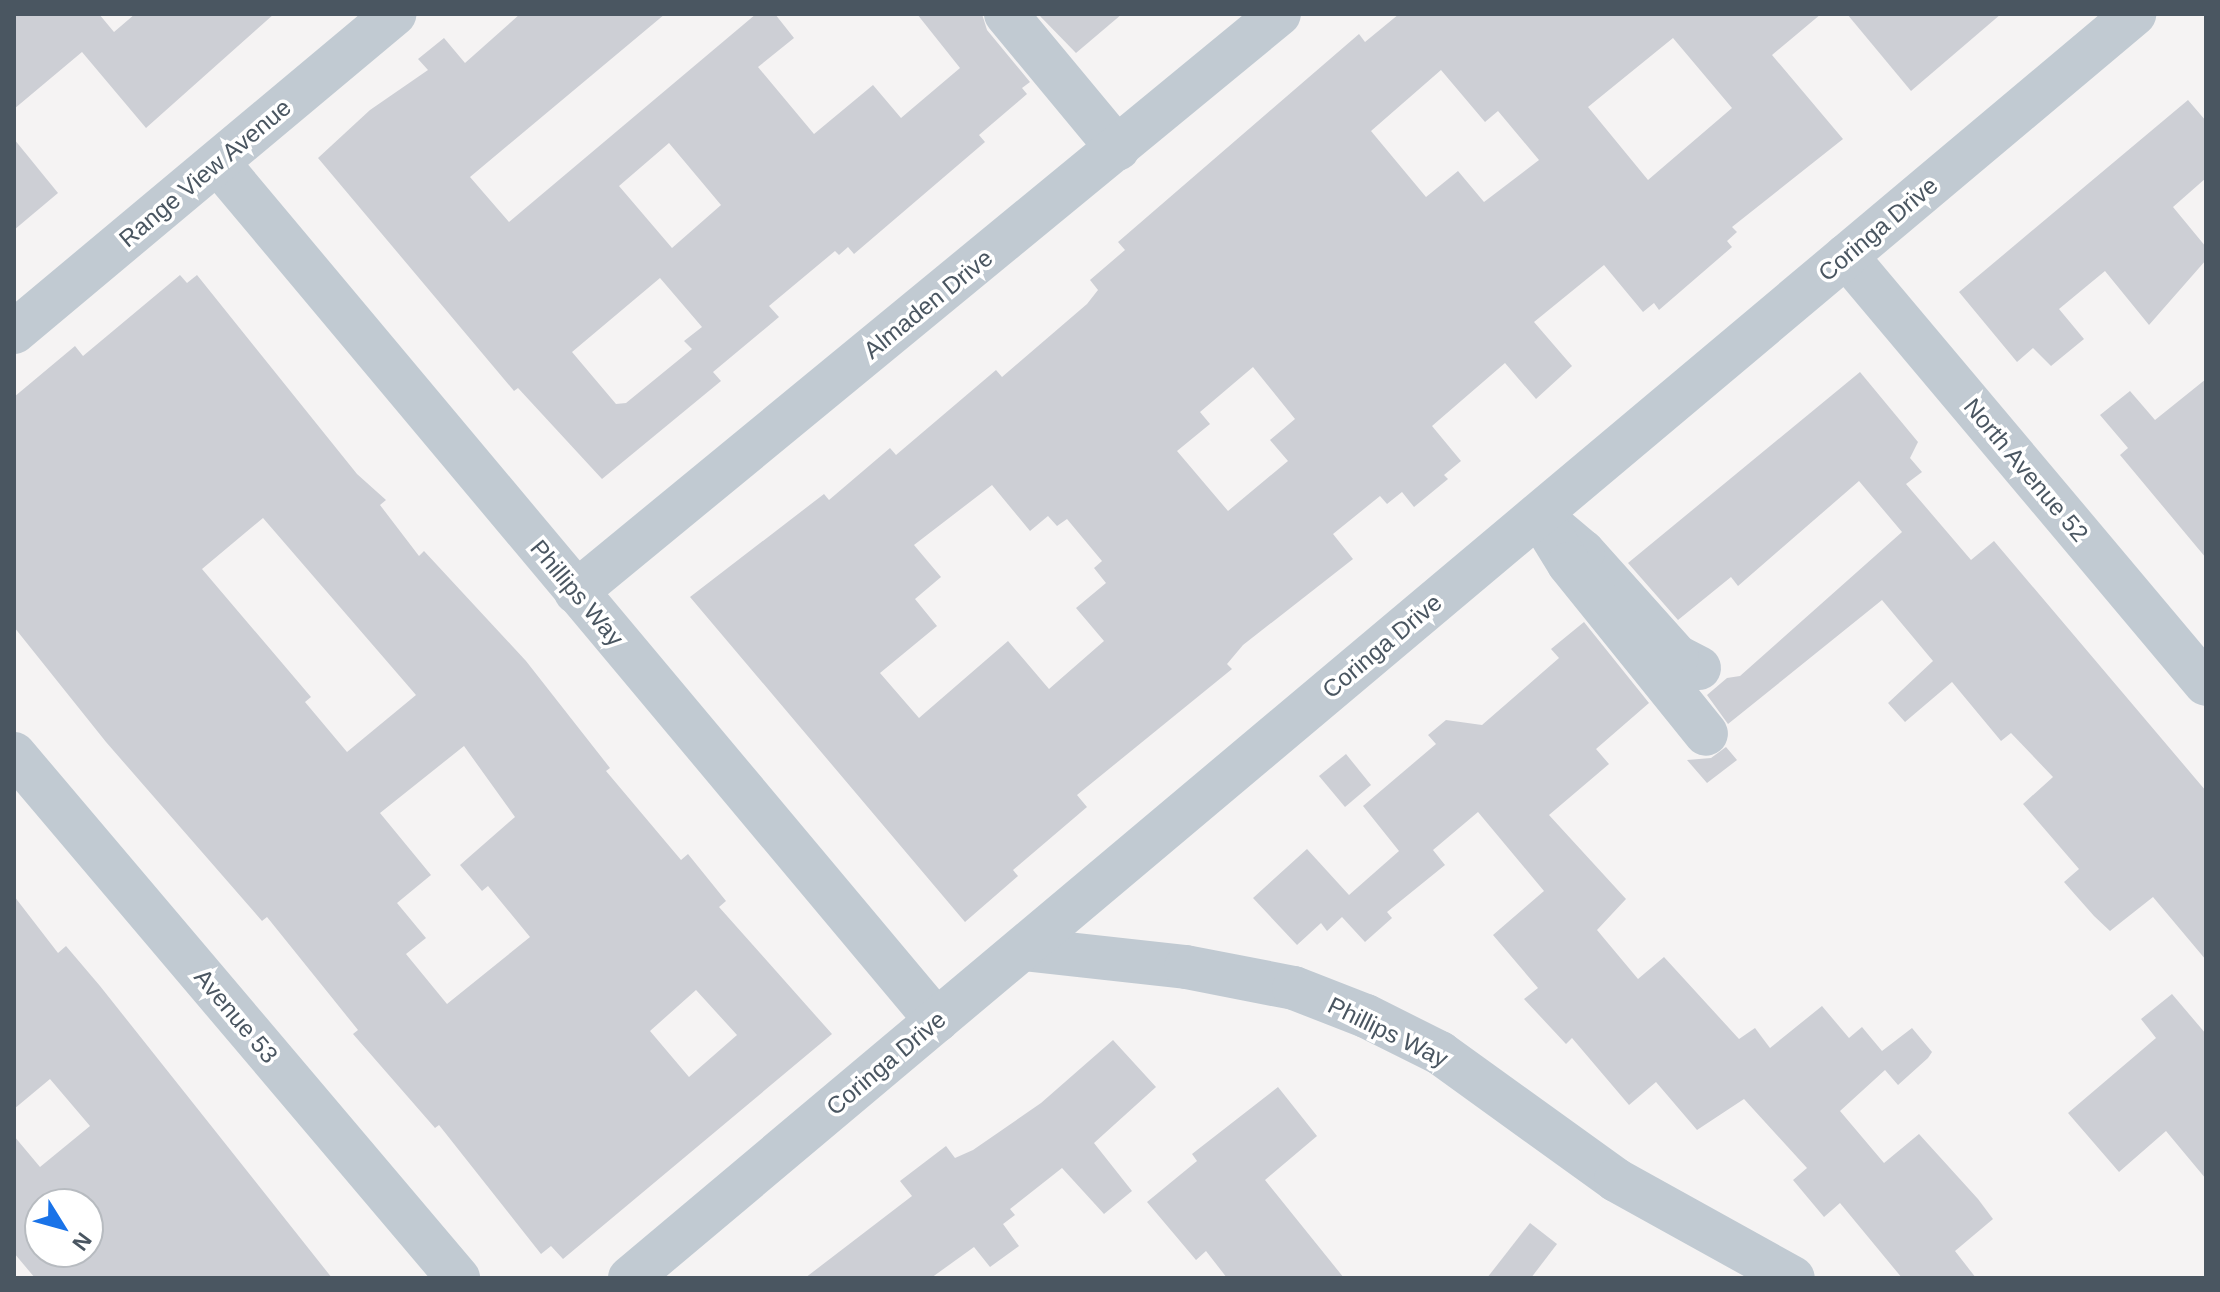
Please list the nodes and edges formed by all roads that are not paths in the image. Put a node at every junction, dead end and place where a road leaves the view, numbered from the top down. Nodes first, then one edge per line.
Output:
1 (394, 14) edge
2 (1006, 14) edge
3 (1279, 14) edge
4 (2134, 14) edge
5 (1118, 149) junction
6 (218, 163) junction
7 (1846, 256) junction
8 (14, 332) edge
9 (1539, 515) junction
10 (576, 592) junction
11 (1699, 668) dead end
12 (2206, 684) edge
13 (1706, 734) dead end
14 (14, 754) edge
15 (1023, 949) junction
16 (937, 1021) junction
17 (458, 1278) edge
18 (630, 1278) edge
19 (1793, 1278) edge

1 - 6 street, Range View Avenue
2 - 5 street
3 - 5 street, Almaden Drive
4 - 7 street, Coringa Drive
5 - 10 street, Almaden Drive
6 - 8 street, Range View Avenue
6 - 10 street, Phillips Way
7 - 9 street, Coringa Drive
7 - 12 street, North Avenue 52
9 - 11 street
9 - 13 street
9 - 15 street, Coringa Drive
10 - 16 street, Phillips Way
14 - 17 street, Avenue 53
15 - 16 street, Coringa Drive
15 - 19 street, Phillips Way
16 - 18 street, Coringa Drive

